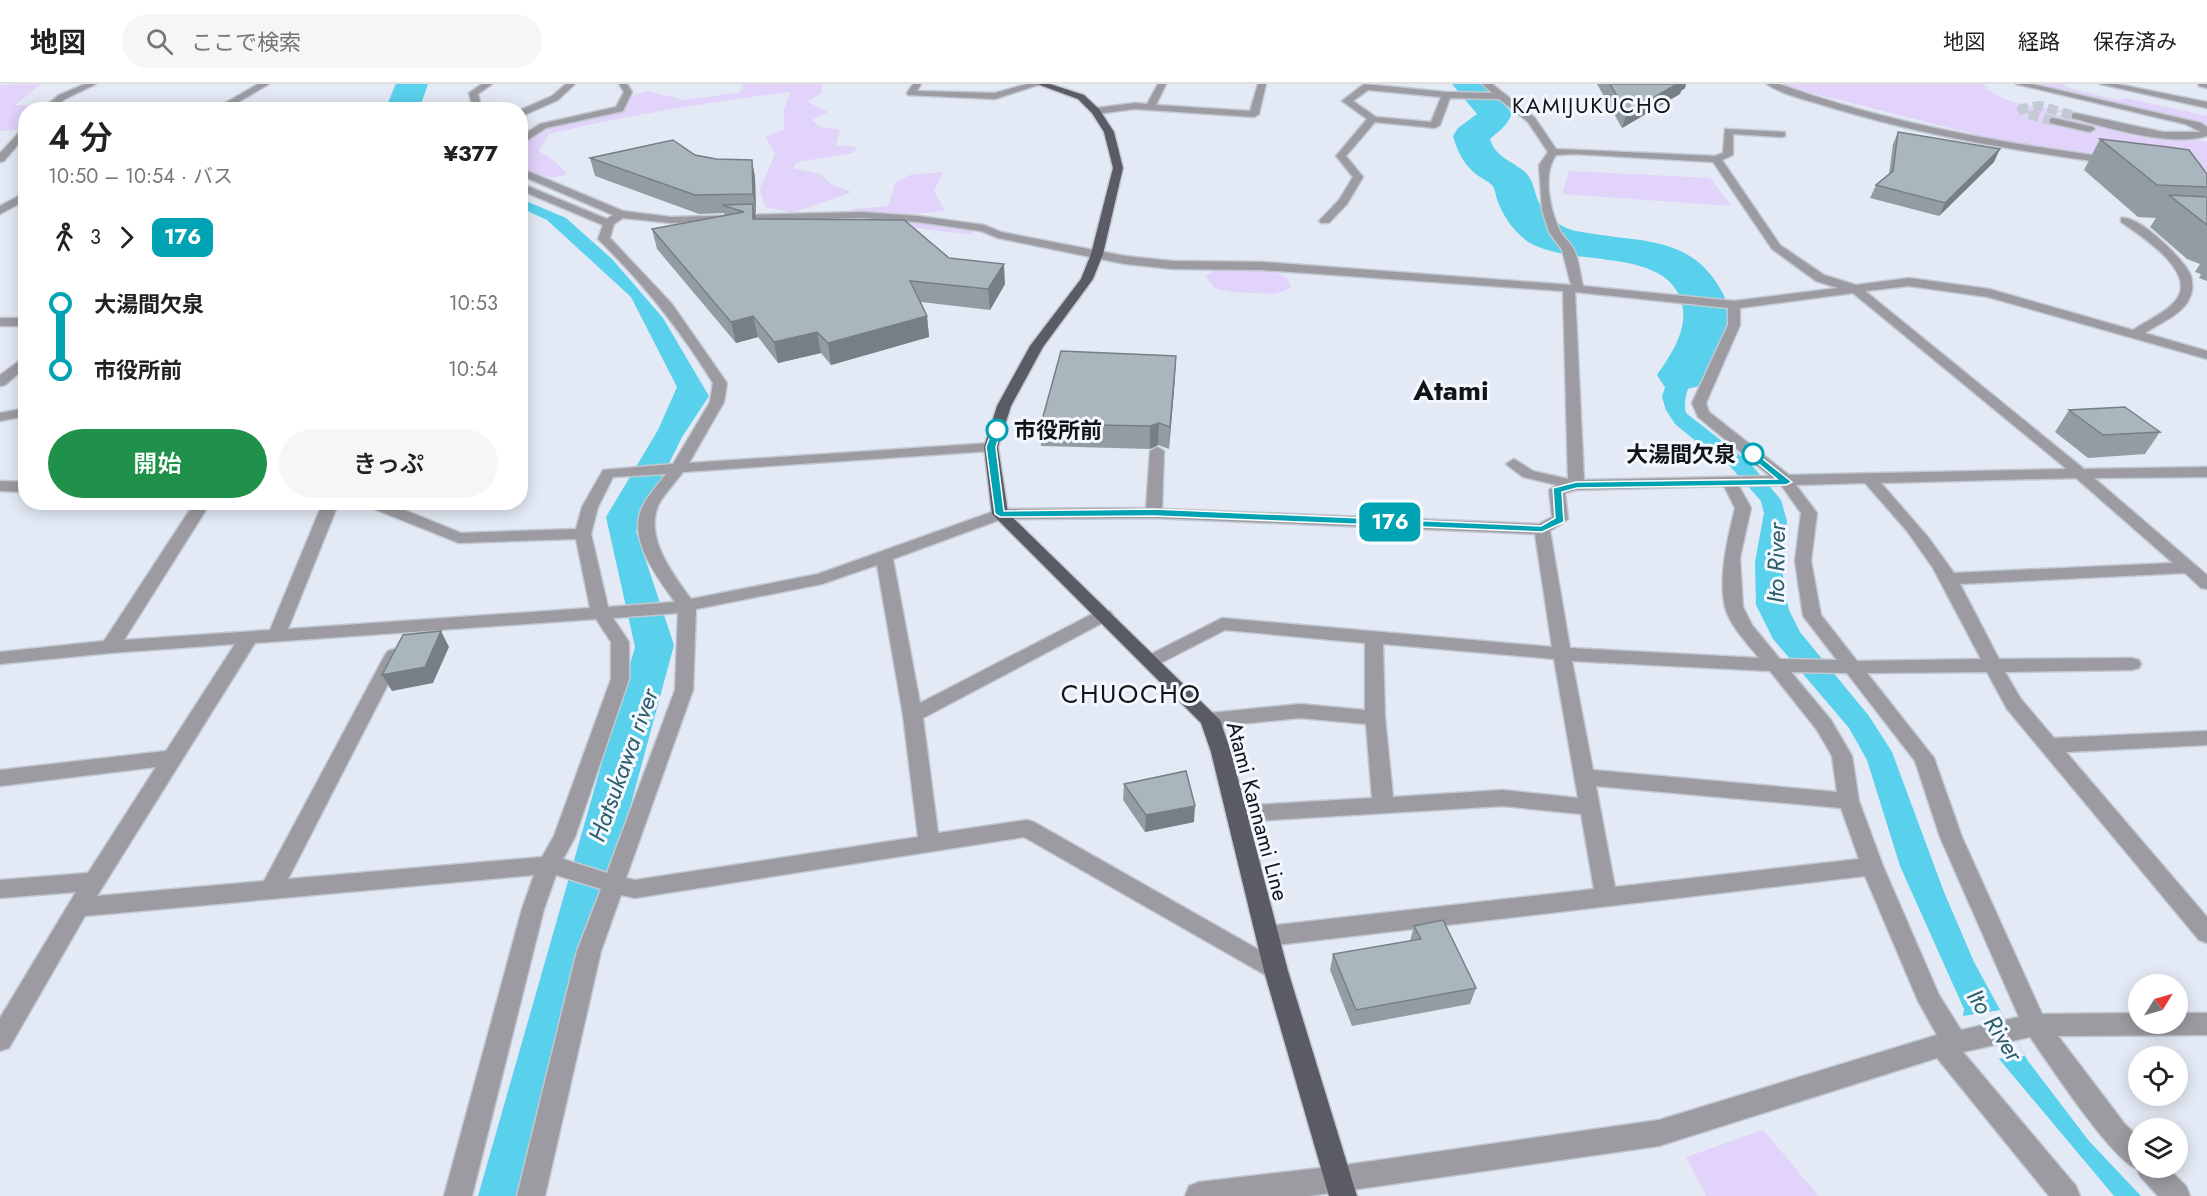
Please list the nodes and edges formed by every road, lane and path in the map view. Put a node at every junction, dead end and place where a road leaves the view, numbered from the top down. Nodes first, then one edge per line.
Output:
1 (92, 84) edge
2 (265, 84) edge
3 (488, 84) edge
4 (571, 84) edge
5 (623, 84) edge
6 (917, 84) edge
7 (1039, 84) edge
8 (1162, 84) edge
9 (1262, 84) edge
10 (1486, 84) edge
11 (1771, 84) edge
12 (2020, 84) edge
13 (2104, 84) edge
14 (2202, 84) edge
15 (2207, 85) edge
16 (1368, 86) edge
17 (1446, 95) junction
18 (1499, 96) junction
19 (55, 102) edge
20 (232, 102) edge
21 (476, 102) edge
22 (2207, 105) edge
23 (1151, 106) junction
24 (528, 110) edge
25 (1096, 111) junction
26 (2075, 116) tunnel mouth
27 (1372, 118) junction
28 (2053, 121) tunnel mouth
29 (2207, 132) edge
30 (1782, 135) dead end
31 (528, 136) edge
32 (18, 138) edge
33 (2151, 143) edge
34 (1553, 152) junction
35 (0, 159) edge
36 (1716, 159) junction
37 (2123, 162) edge
38 (528, 174) edge
39 (548, 183) junction
40 (528, 187) edge
41 (528, 189) edge
42 (18, 200) edge
43 (0, 211) edge
44 (615, 219) junction
45 (1325, 221) dead end
46 (2148, 222) edge
47 (1097, 254) junction
48 (1574, 289) junction
49 (1855, 289) junction
50 (1734, 305) junction
51 (0, 322) edge
52 (18, 322) edge
53 (2134, 335) junction
54 (2207, 355) edge
55 (18, 367) edge
56 (0, 382) edge
57 (18, 414) edge
58 (0, 417) edge
59 (991, 447) junction
60 (1157, 451) edge
61 (1514, 465) dead end
62 (677, 470) junction
63 (2207, 472) edge
64 (2080, 473) junction
65 (1870, 479) junction
66 (1734, 482) junction
67 (1786, 482) junction
68 (1576, 485) junction
69 (0, 486) edge
70 (18, 487) edge
71 (198, 510) edge
72 (329, 510) edge
73 (390, 510) edge
74 (1154, 513) junction
75 (1000, 514) junction
76 (1542, 529) junction
77 (583, 534) junction
78 (884, 556) junction
79 (2190, 568) junction
80 (1949, 579) junction
81 (2207, 584) edge
82 (679, 607) junction
83 (609, 612) junction
84 (1104, 615) junction
85 (408, 627) junction
86 (276, 636) junction
87 (1374, 638) junction
88 (248, 639) junction
89 (110, 647) junction
90 (1562, 654) junction
91 (0, 658) edge
92 (1151, 661) junction
93 (2132, 664) dead end
94 (1774, 665) junction
95 (1991, 666) junction
96 (1840, 667) junction
97 (913, 715) junction
98 (1375, 718) junction
99 (1210, 720) junction
100 (2207, 738) edge
101 (2049, 746) junction
102 (172, 758) junction
103 (1585, 777) junction
104 (0, 778) edge
105 (1850, 801) junction
106 (1383, 804) junction
107 (1589, 807) junction
108 (1237, 814) junction
109 (929, 843) junction
110 (549, 865) junction
111 (1872, 866) junction
112 (95, 881) junction
113 (613, 886) junction
114 (0, 889) edge
115 (271, 890) junction
116 (1606, 897) junction
117 (78, 907) junction
118 (2207, 933) edge
119 (1267, 936) junction
120 (1276, 971) junction
121 (2207, 1024) edge
122 (2035, 1025) junction
123 (0, 1040) edge
124 (1948, 1043) junction
125 (2128, 1146) edge
126 (2159, 1178) edge
127 (1340, 1187) edge
128 (458, 1196) edge
129 (531, 1196) edge
130 (1199, 1196) edge
131 (2066, 1196) edge
132 (2176, 1196) edge

1 - 19 street
2 - 20 street
3 - 21 street
4 - 24 street
5 - 31 street
6 - 7 street
7 - 25 main road
8 - 23 street
9 - 23 street
10 - 18 street
11 - 37 street
12 - 29 street
13 - 22 street
14 - 15 street
16 - 17 street
16 - 27 street
17 - 18 street
17 - 27 street
18 - 34 street
23 - 25 street
25 - 47 main road
26 - 29 street
27 - 45 street
28 - 33 street
30 - 36 street
32 - 35 street
34 - 36 street
34 - 48 street
36 - 49 street
38 - 39 street
39 - 40 street
39 - 44 street
41 - 44 street
42 - 43 street
44 - 47 street
44 - 62 street
46 - 53 street
47 - 48 street
47 - 59 main road
48 - 50 street
48 - 68 street
49 - 50 street
49 - 53 street
49 - 64 street
50 - 67 street
51 - 52 street
53 - 54 street
55 - 56 street
57 - 58 street
59 - 62 street
59 - 75 main road
60 - 74 street
61 - 68 street
62 - 77 street
62 - 82 street
63 - 64 street
64 - 65 street
64 - 79 street
65 - 67 street
65 - 80 street
66 - 67 street
66 - 68 street
66 - 94 street
67 - 96 street
68 - 76 street
69 - 70 street
71 - 89 street
72 - 86 street
73 - 77 street
74 - 75 street
74 - 76 street
75 - 78 street
75 - 84 main road, Atami Kannami Line
76 - 90 street
77 - 83 street
78 - 82 street
78 - 97 street
79 - 80 street
79 - 81 street
80 - 95 street
82 - 83 street
82 - 113 street
83 - 85 street
83 - 110 street
84 - 92 main road, Atami Kannami Line
84 - 97 street
85 - 86 street
85 - 115 street
86 - 88 street
87 - 90 street
87 - 92 street
87 - 98 street
88 - 89 street
88 - 102 street
89 - 91 street
90 - 94 street
90 - 103 street
92 - 99 main road, Atami Kannami Line
93 - 95 street
94 - 96 street
94 - 105 street
95 - 96 street
95 - 101 street
96 - 122 street
97 - 109 street
98 - 99 street
98 - 106 street
99 - 108 main road, Atami Kannami Line
100 - 101 street
101 - 118 street
102 - 104 street
102 - 112 street
103 - 105 street
103 - 107 street
105 - 111 street
106 - 107 street
106 - 108 street
107 - 116 street
108 - 119 main road, Atami Kannami Line
109 - 113 street
109 - 120 street
110 - 113 street
110 - 115 street
110 - 128 street
111 - 116 street
111 - 124 street
112 - 114 street
112 - 117 street
113 - 129 street
115 - 117 street
116 - 119 street
117 - 123 street
119 - 120 main road, Atami Kannami Line
120 - 127 main road, Atami Kannami Line
121 - 122 street
122 - 124 street
122 - 125 street
124 - 127 street
124 - 131 street
126 - 132 street
127 - 130 street

